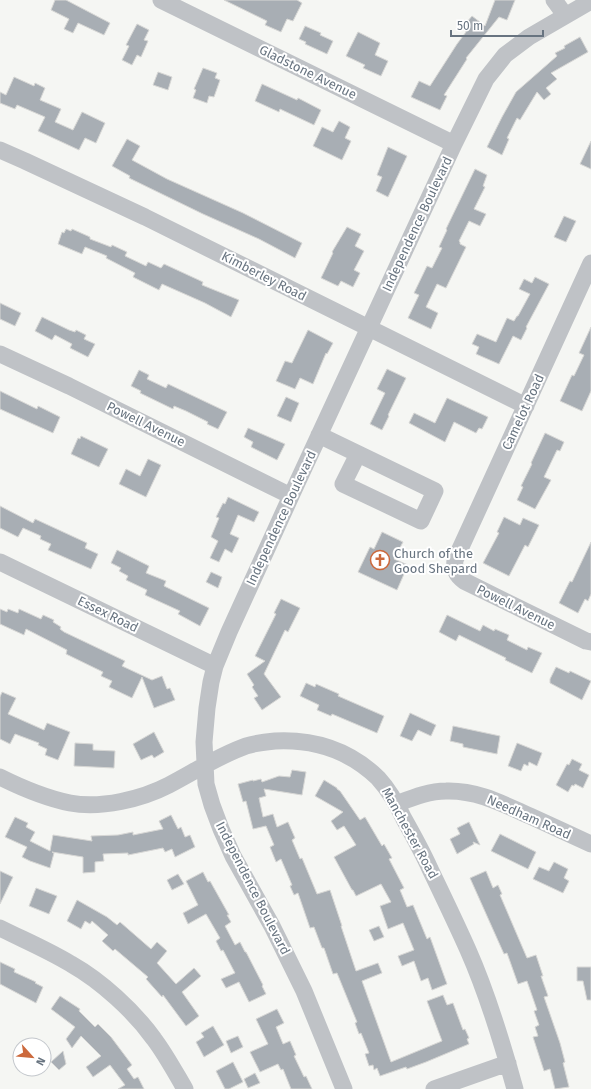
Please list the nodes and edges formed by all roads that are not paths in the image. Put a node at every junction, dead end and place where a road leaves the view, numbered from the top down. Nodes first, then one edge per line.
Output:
1 (161, 0) edge
2 (554, 0) edge
3 (591, 1) edge
4 (565, 15) junction
5 (454, 144) junction
6 (0, 150) edge
7 (591, 263) edge
8 (369, 329) junction
9 (0, 354) edge
10 (526, 406) junction
11 (319, 435) junction
12 (358, 454) junction
13 (291, 496) junction
14 (455, 560) joint
15 (0, 562) edge
16 (591, 642) edge
17 (215, 666) junction
18 (205, 765) junction
19 (1, 779) edge
20 (396, 804) junction
21 (591, 844) edge
22 (0, 928) edge
23 (508, 1063) junction
24 (184, 1089) edge
25 (344, 1089) edge
26 (434, 1089) edge
27 (515, 1089) edge

1 - 5 street, Gladstone Avenue
2 - 4 street
3 - 4 street, Independence Boulevard
4 - 5 street, Independence Boulevard
5 - 8 street, Independence Boulevard
6 - 8 street, Kimberley Road
7 - 10 street, Camelot Road
8 - 10 street, Kimberley Road
8 - 11 street, Independence Boulevard
9 - 13 street, Powell Avenue
10 - 14 street, Camelot Road
11 - 12 street
11 - 13 street, Independence Boulevard
12 - 12 street
13 - 17 street, Independence Boulevard
14 - 16 street, Powell Avenue
15 - 17 street, Essex Road
17 - 18 street, Independence Boulevard
18 - 19 street, Manchester Road
18 - 20 street, Manchester Road
18 - 25 street, Independence Boulevard
20 - 21 street, Needham Road
20 - 23 street, Manchester Road
22 - 24 street
23 - 26 street
23 - 27 street, Manchester Road

